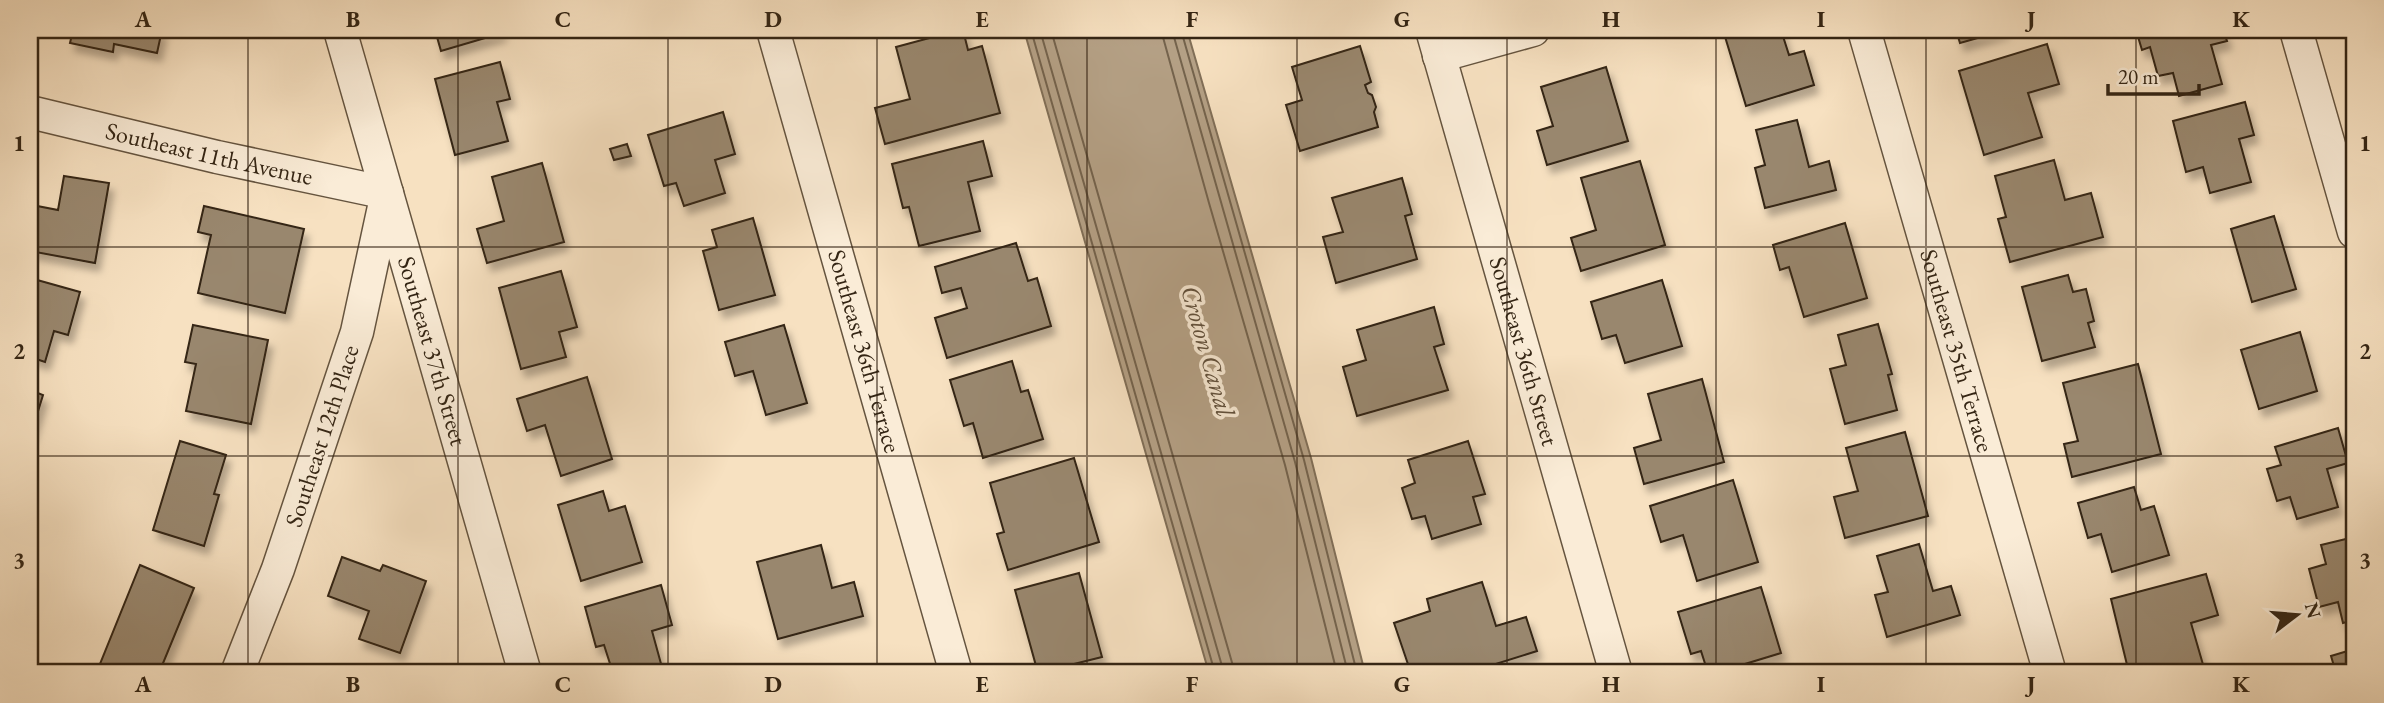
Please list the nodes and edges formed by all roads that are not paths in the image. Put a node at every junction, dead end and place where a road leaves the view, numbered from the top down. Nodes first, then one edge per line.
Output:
1 (340, 30) edge
2 (773, 30) edge
3 (1532, 30) edge
4 (1864, 30) edge
5 (2296, 30) edge
6 (1435, 43) edge
7 (30, 112) edge
8 (387, 193) junction
9 (2354, 232) edge
10 (237, 673) edge
11 (525, 673) edge
12 (956, 673) edge
13 (1616, 673) edge
14 (2050, 673) edge

1 - 8 street, Southeast 37th Street
2 - 12 street, Southeast 36th Terrace
3 - 6 street
4 - 14 street, Southeast 35th Terrace
5 - 9 street
6 - 13 street, Southeast 36th Street
7 - 8 street, Southeast 11th Avenue
8 - 10 street, Southeast 12th Place
8 - 11 street, Southeast 37th Street

